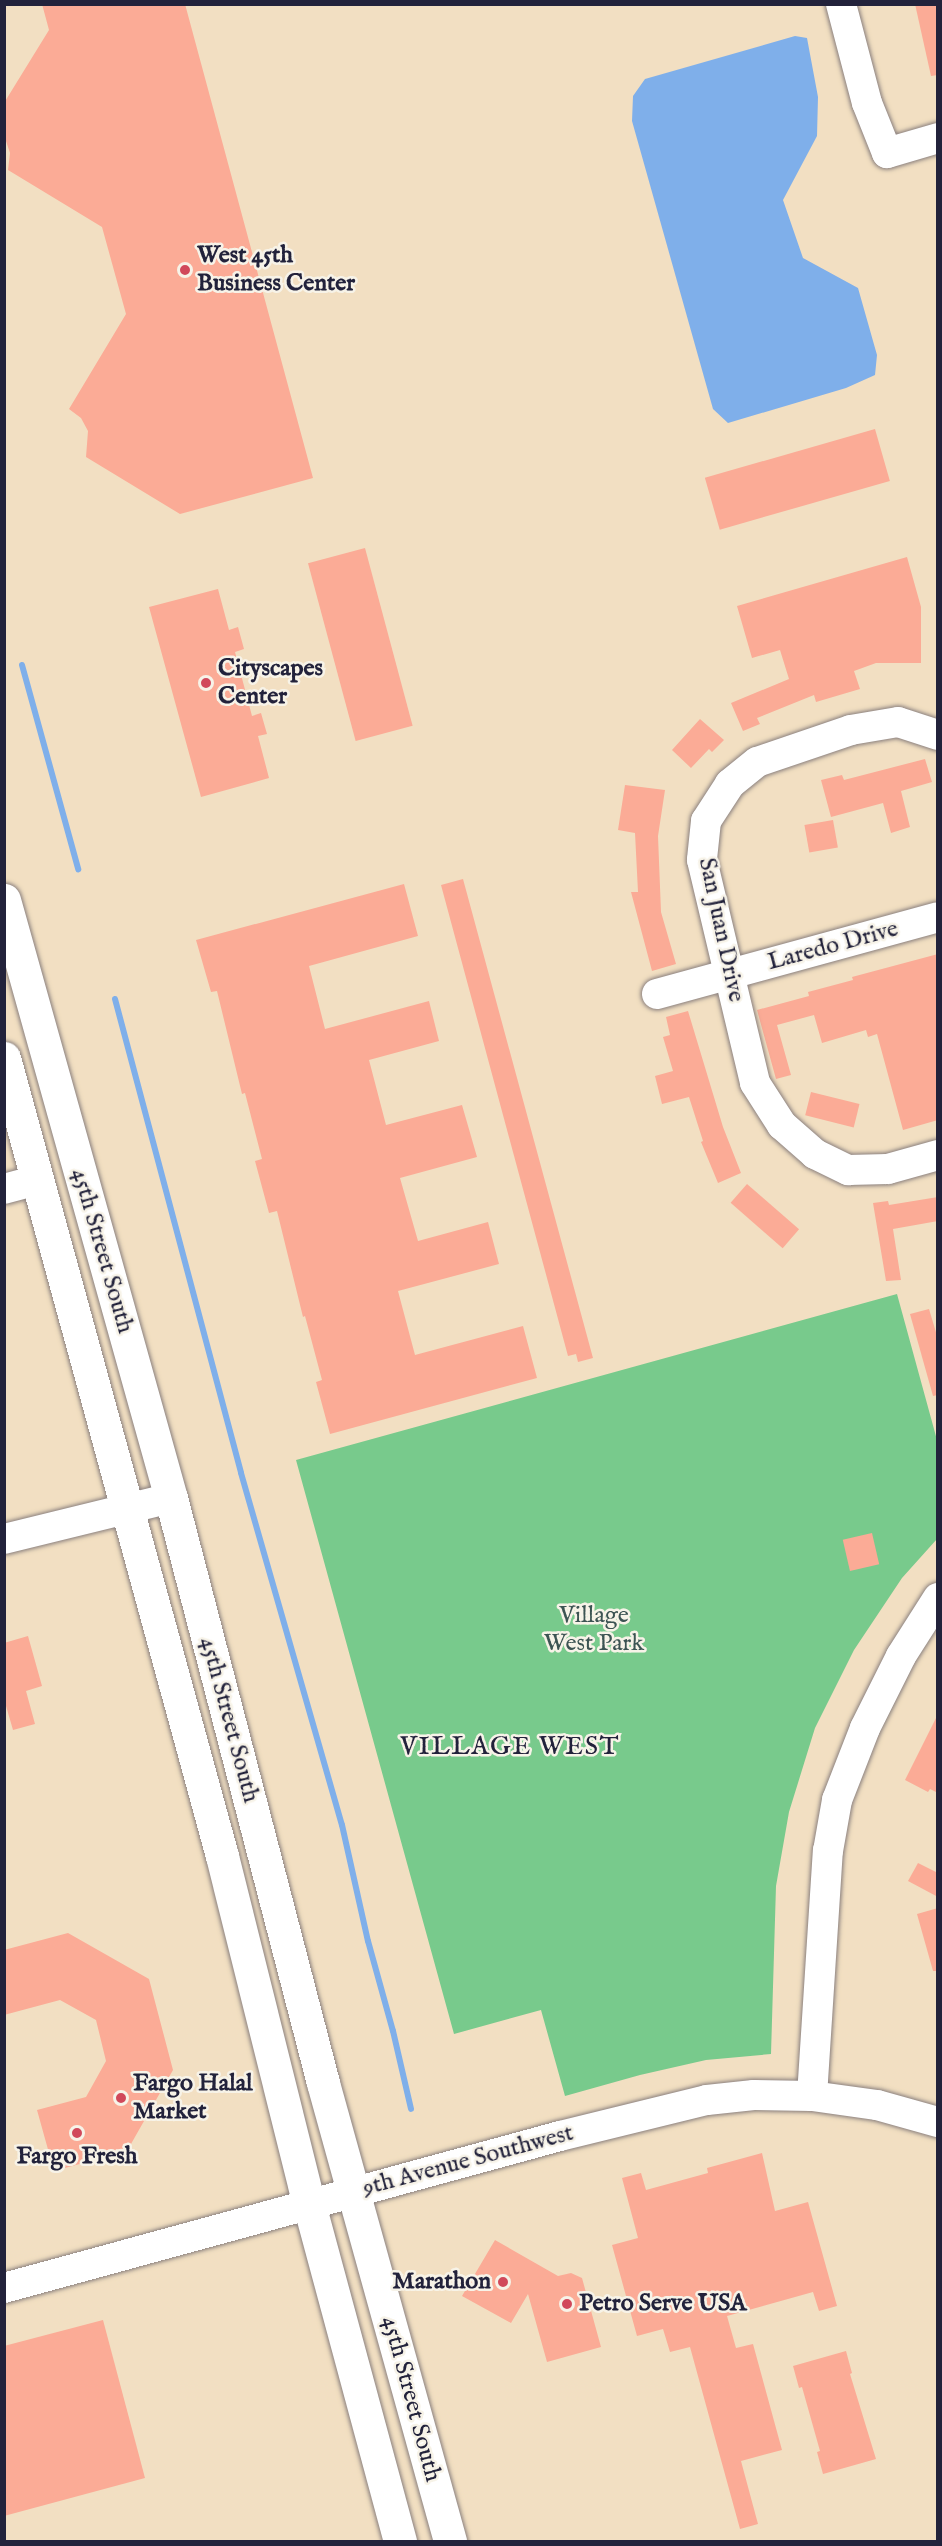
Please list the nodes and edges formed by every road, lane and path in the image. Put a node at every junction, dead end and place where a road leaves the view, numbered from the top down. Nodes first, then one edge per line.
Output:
1 (841, 4) edge
2 (938, 138) edge
3 (938, 735) edge
4 (4, 900) edge
5 (938, 918) edge
6 (729, 975) junction
7 (657, 994) dead end
8 (4, 1058) edge
9 (938, 1155) edge
10 (38, 1180) junction
11 (4, 1189) edge
12 (171, 1498) junction
13 (127, 1509) junction
14 (4, 1539) edge
15 (938, 1598) edge
16 (812, 2096) junction
17 (938, 2122) edge
18 (353, 2192) junction
19 (309, 2204) junction
20 (4, 2288) edge
21 (366, 2415) junction
22 (400, 2541) edge
23 (414, 2541) edge
24 (450, 2541) edge

1 - 2 street
3 - 6 street, San Juan Drive
4 - 12 main road, 45th Street South
5 - 6 street, Laredo Drive
6 - 7 street, Laredo Drive
6 - 9 street, San Juan Drive
8 - 10 main road, 45th Street South
10 - 11 street
10 - 13 main road, 45th Street South
12 - 13 street
12 - 18 main road, 45th Street South
13 - 14 street
13 - 19 main road, 45th Street South
15 - 16 street
16 - 17 street, 9th Avenue Southwest
16 - 18 street, 9th Avenue Southwest
18 - 19 street, 9th Avenue Southwest
18 - 24 main road, 45th Street South
19 - 20 street, 9th Avenue Southwest
19 - 21 main road, 45th Street South
21 - 22 main road, 45th Street South
21 - 23 main road

